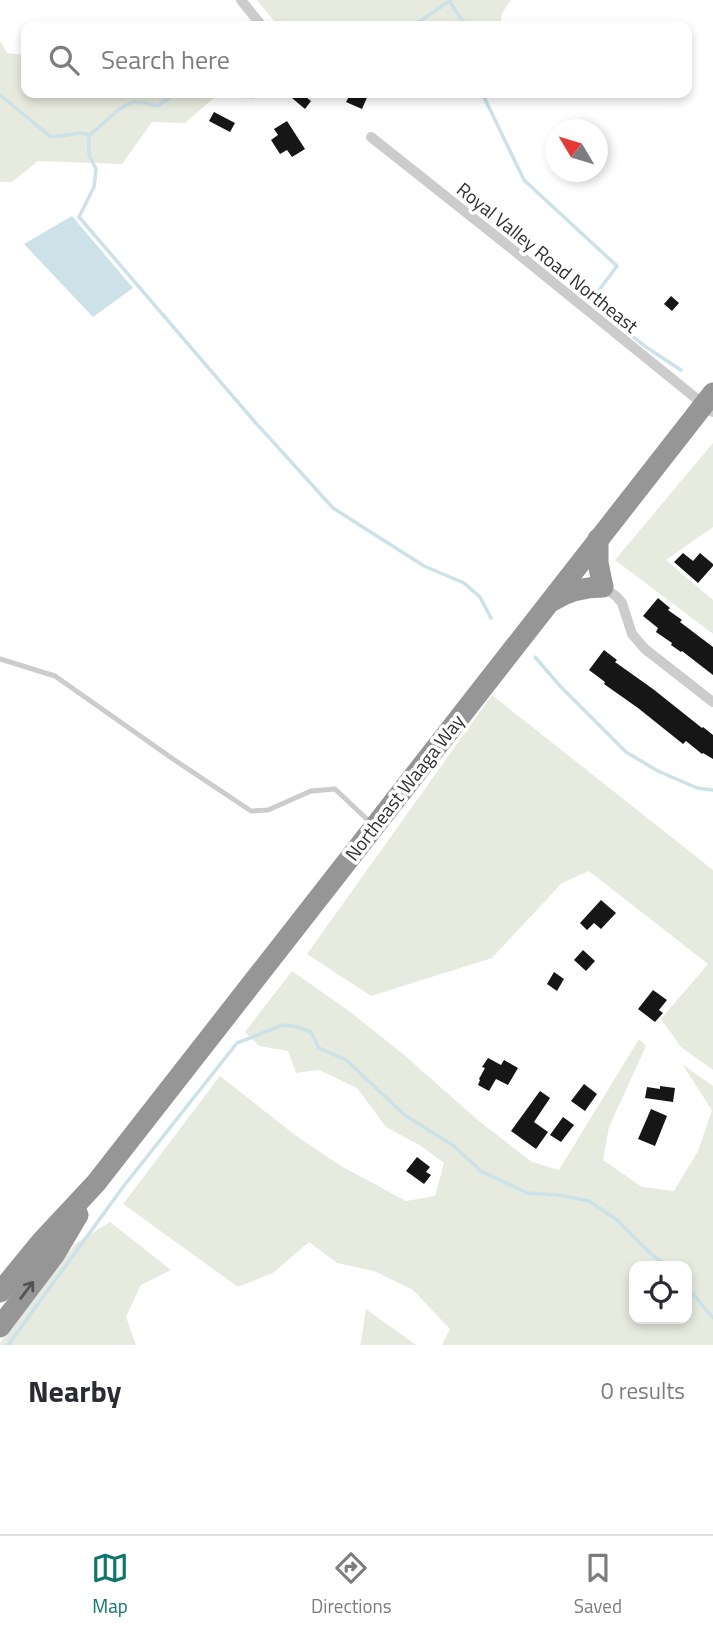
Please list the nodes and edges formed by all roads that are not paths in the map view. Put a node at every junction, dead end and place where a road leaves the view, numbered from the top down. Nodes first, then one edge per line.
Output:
1 (242, 0) edge
2 (258, 21) edge
3 (371, 137) dead end
4 (710, 403) edge
5 (598, 539) junction
6 (603, 587) junction
7 (548, 604) junction
8 (0, 659) edge
9 (713, 702) edge
10 (374, 825) junction
11 (96, 1183) junction
12 (0, 1292) edge
13 (0, 1327) edge

1 - 2 street
3 - 4 street, Royal Valley Road Northeast
4 - 5 highway, Northeast Waaga Way
5 - 6 highway
5 - 7 highway, Northeast Waaga Way
6 - 7 highway
6 - 9 street
7 - 10 highway, Northeast Waaga Way
8 - 10 lane
10 - 11 highway, Northeast Waaga Way
11 - 12 highway
13 -> 11 highway

